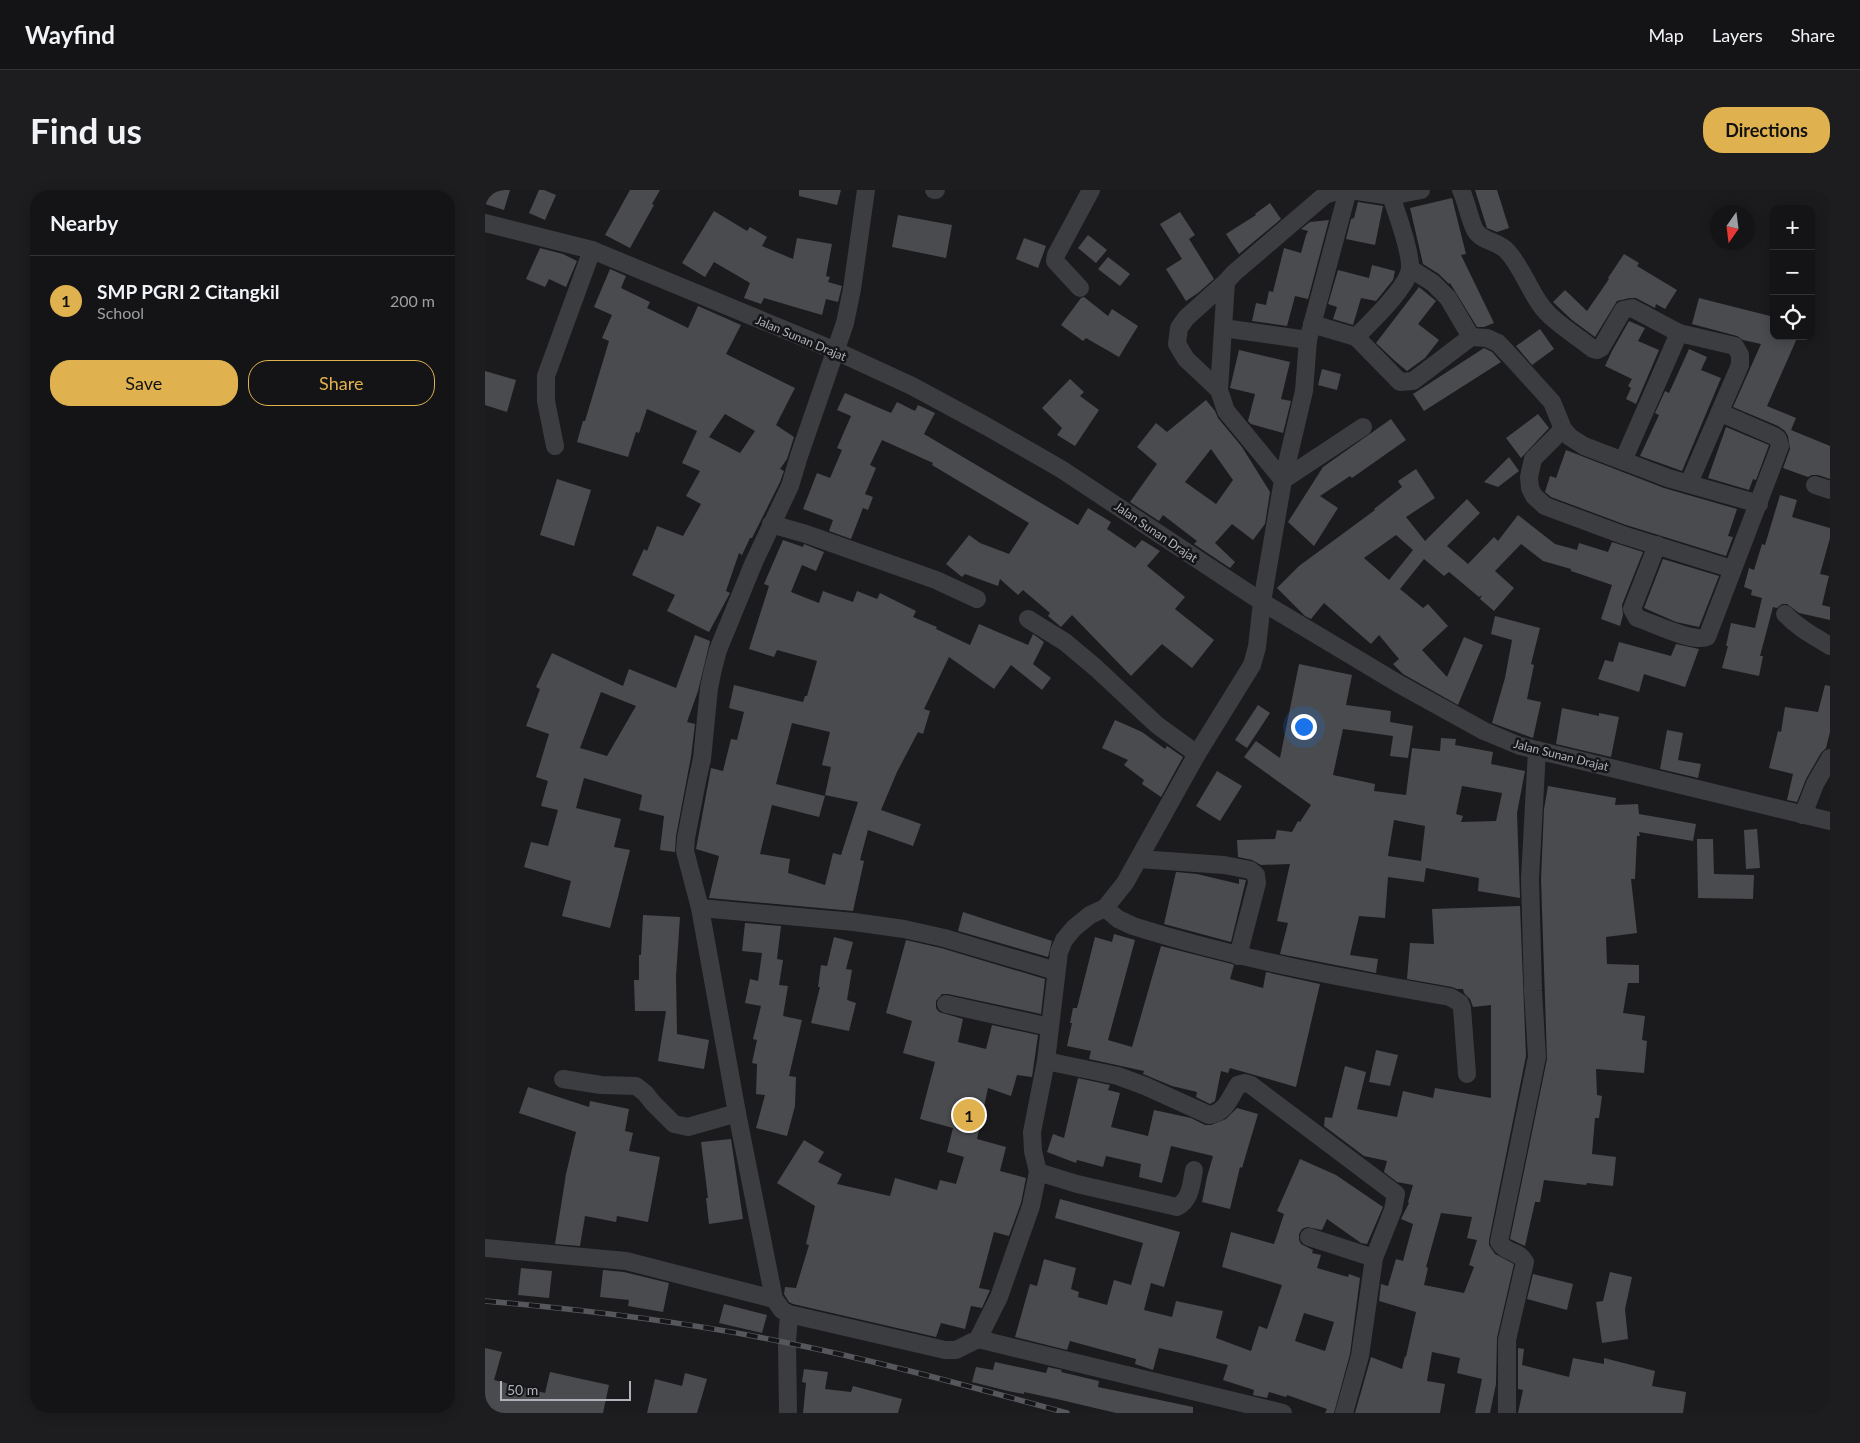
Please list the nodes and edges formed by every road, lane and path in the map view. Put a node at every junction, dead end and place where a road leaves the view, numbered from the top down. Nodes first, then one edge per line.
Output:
1 (866, 190) edge
2 (1091, 190) edge
3 (1335, 190) edge
4 (1340, 190) edge
5 (1349, 190) edge
6 (1421, 190) edge
7 (1461, 190) edge
8 (1391, 196) junction
9 (485, 223) edge
10 (592, 250) junction
11 (1411, 268) junction
12 (1227, 282) junction
13 (1080, 288) dead end
14 (1223, 328) junction
15 (1310, 332) junction
16 (1679, 333) junction
17 (1356, 337) junction
18 (1471, 337) junction
19 (835, 351) junction
20 (1219, 390) junction
21 (1721, 413) junction
22 (1363, 427) dead end
23 (1563, 429) junction
24 (555, 446) dead end
25 (1623, 461) junction
26 (1283, 480) junction
27 (1689, 483) junction
28 (1759, 504) junction
29 (771, 524) junction
30 (1657, 545) junction
31 (1732, 569) junction
32 (977, 599) dead end
33 (1262, 602) junction
34 (1785, 614) dead end
35 (1028, 619) dead end
36 (1830, 646) edge
37 (1537, 750) junction
38 (1197, 754) junction
39 (1830, 758) edge
40 (1803, 815) junction
41 (1830, 821) edge
42 (1139, 859) junction
43 (700, 908) junction
44 (1105, 908) junction
45 (1239, 956) junction
46 (1056, 971) junction
47 (945, 1004) dead end
48 (1049, 1027) junction
49 (1046, 1061) junction
50 (1467, 1074) dead end
51 (563, 1079) dead end
52 (737, 1114) junction
53 (1194, 1170) dead end
54 (1037, 1172) junction
55 (1309, 1237) dead end
56 (485, 1248) edge
57 (1374, 1258) junction
58 (774, 1299) junction
59 (789, 1314) junction
60 (978, 1339) junction
61 (788, 1413) edge
62 (1283, 1413) edge
63 (1344, 1413) edge
64 (1507, 1413) edge

1 - 19 street
2 - 13 street
3 - 4 street
3 - 12 street
5 - 8 street
5 - 15 street
6 - 8 street
7 - 16 street
8 - 11 street
9 - 10 street, Jalan Sunan Drajat
10 - 19 street, Jalan Sunan Drajat
10 - 24 street
11 - 17 street
11 - 18 street
12 - 14 street
12 - 20 street
14 - 15 street
14 - 20 street
15 - 17 street
15 - 26 street
16 - 21 street
16 - 25 street
17 - 18 street
18 - 23 street
19 - 29 street
19 - 33 street, Jalan Sunan Drajat
20 - 26 street
21 - 27 street
21 - 28 street
22 - 26 street
23 - 25 street
23 - 30 street
25 - 27 street
26 - 33 street
27 - 28 street
28 - 31 street
29 - 32 street
29 - 43 street
30 - 31 street
30 - 31 street
33 - 37 street, Jalan Sunan Drajat
33 - 38 street
34 - 36 street
35 - 38 street
37 - 40 street, Jalan Sunan Drajat
37 - 64 street
38 - 42 street
39 - 40 street
40 - 41 street, Jalan Sunan Drajat
42 - 44 street
42 - 45 street
43 - 46 street
43 - 52 street
44 - 45 street
44 - 46 street
45 - 50 street
46 - 48 street
47 - 48 street
48 - 49 street
49 - 54 street
49 - 57 street
51 - 52 street
52 - 58 street
53 - 54 street
54 - 60 street
55 - 57 street
56 - 58 street
57 - 63 street
58 - 59 street
59 - 60 street
59 - 61 street
60 - 62 street

